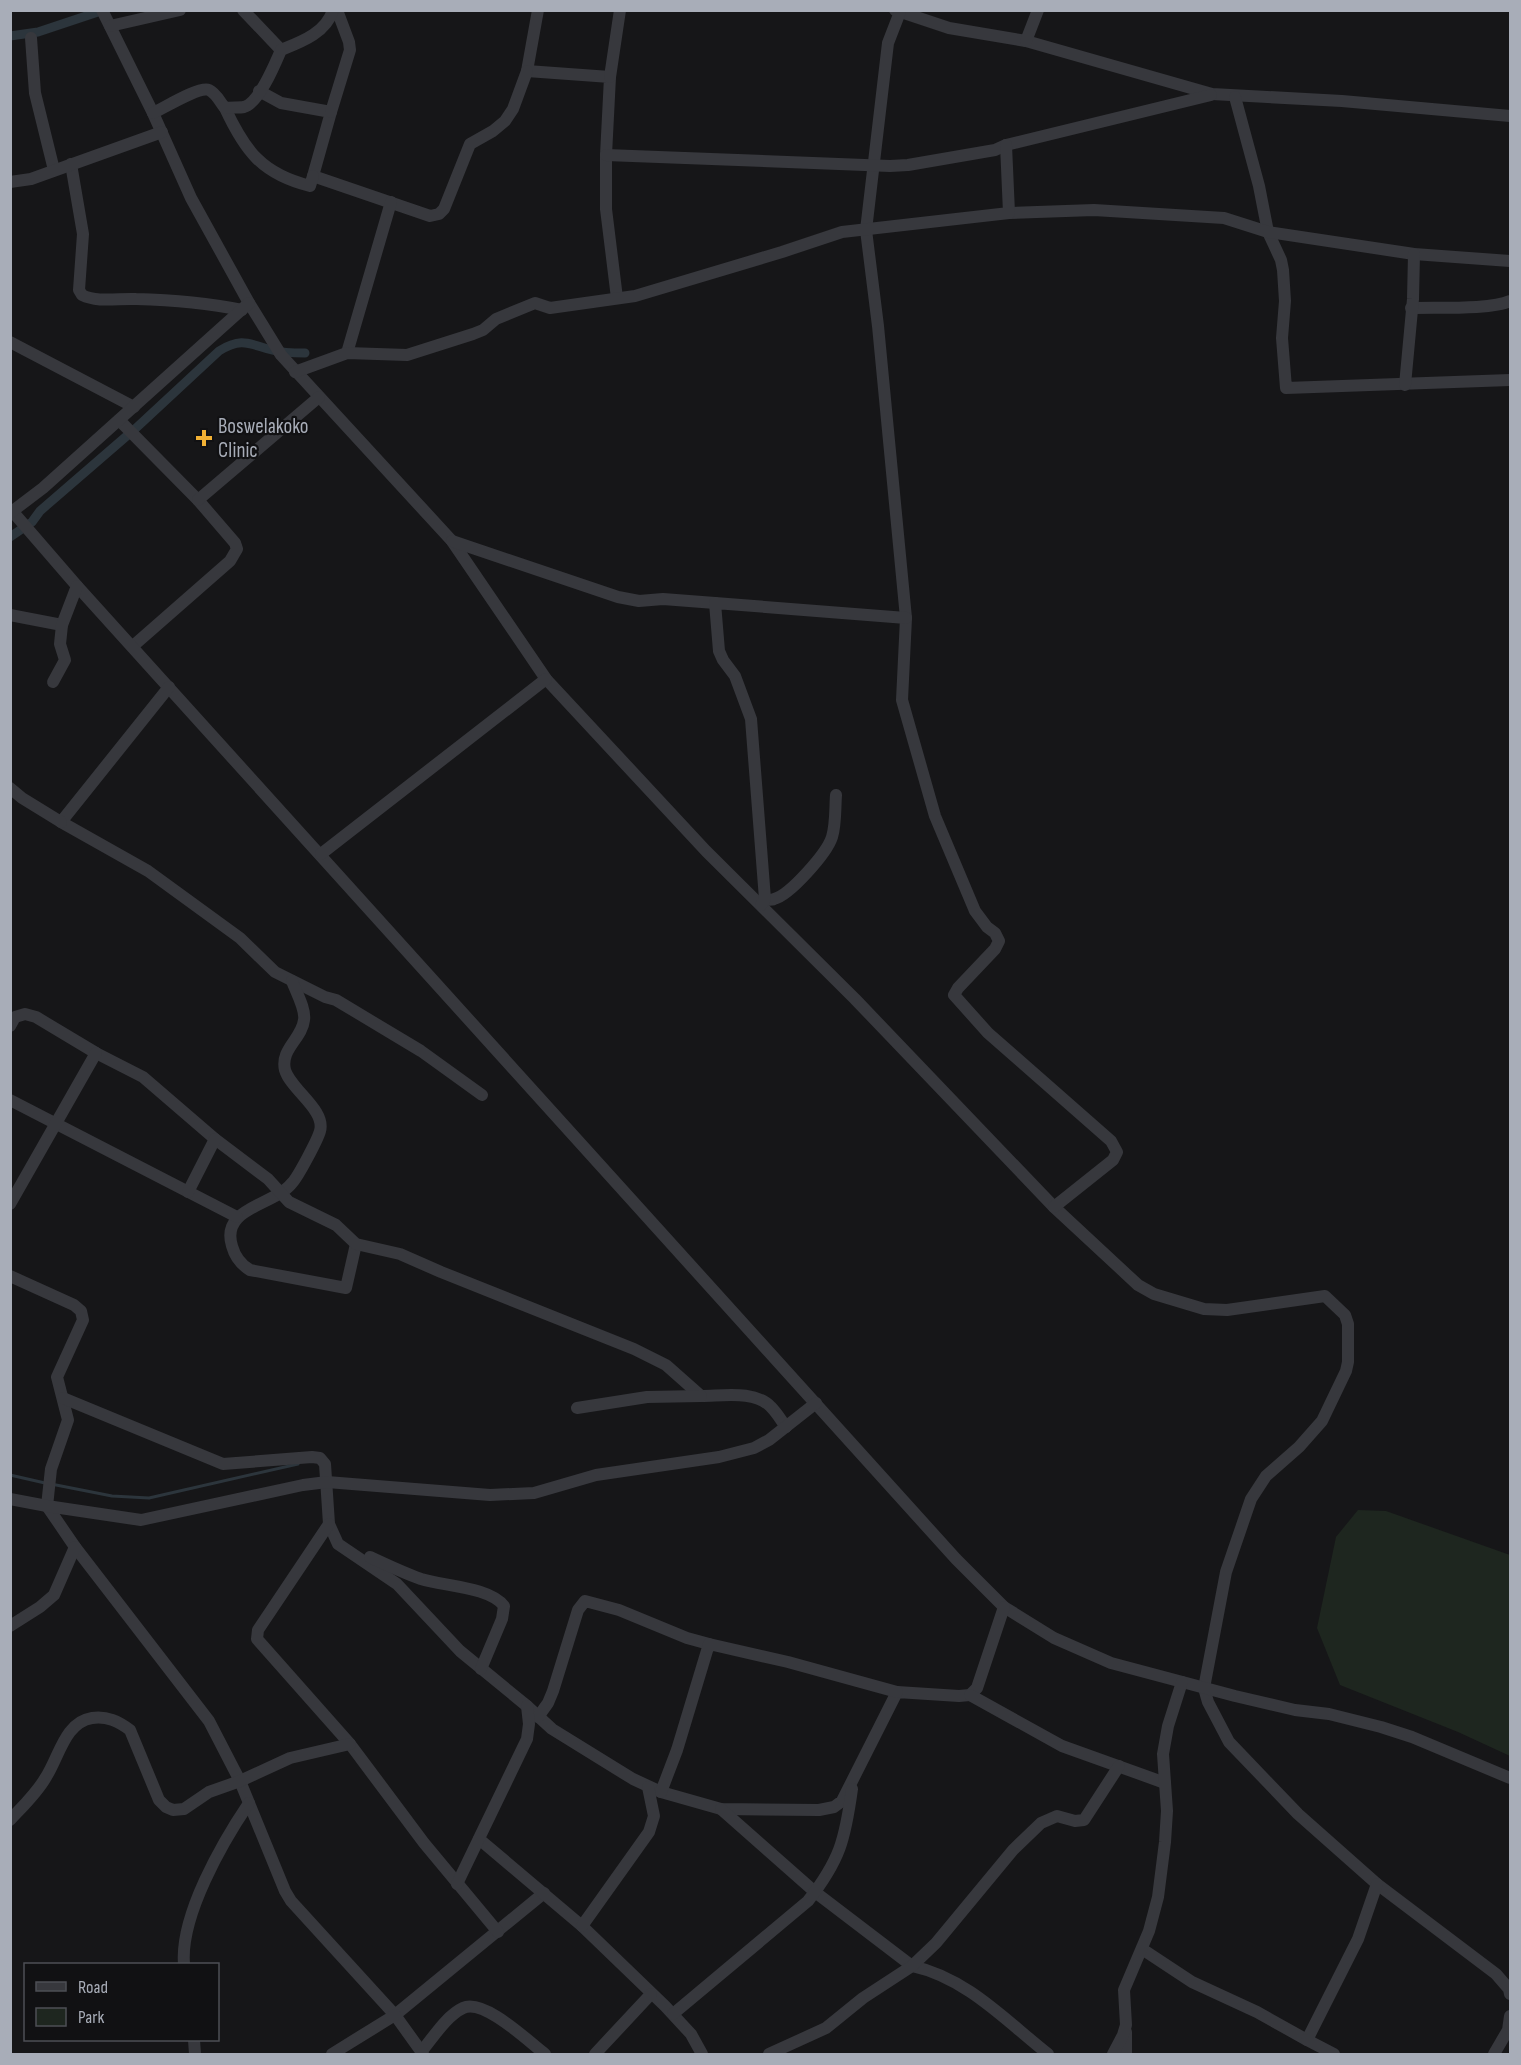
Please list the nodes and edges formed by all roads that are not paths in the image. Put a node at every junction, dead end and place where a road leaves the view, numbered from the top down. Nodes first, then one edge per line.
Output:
1 (180, 10) edge
2 (243, 10) edge
3 (335, 10) edge
4 (537, 10) edge
5 (620, 10) edge
6 (1038, 10) edge
7 (897, 11) edge
8 (106, 17) edge
9 (31, 38) dead end
10 (1026, 40) junction
11 (281, 50) junction
12 (526, 71) junction
13 (610, 77) junction
14 (259, 91) junction
15 (1212, 94) junction
16 (1235, 97) junction
17 (225, 108) junction
18 (331, 112) junction
19 (153, 113) junction
20 (1510, 116) edge
21 (162, 132) junction
22 (1006, 145) junction
23 (606, 154) junction
24 (71, 164) junction
25 (875, 164) junction
26 (54, 170) junction
27 (313, 176) junction
28 (10, 182) edge
29 (391, 202) junction
30 (1009, 213) junction
31 (866, 230) junction
32 (1268, 232) junction
33 (1414, 254) junction
34 (1510, 261) edge
35 (617, 298) junction
36 (1510, 301) edge
37 (246, 306) junction
38 (1411, 308) junction
39 (10, 342) edge
40 (346, 353) junction
41 (295, 372) junction
42 (1510, 380) edge
43 (1405, 385) junction
44 (319, 397) junction
45 (134, 407) junction
46 (120, 420) junction
47 (198, 500) junction
48 (14, 515) edge
49 (452, 541) junction
50 (77, 586) junction
51 (715, 603) junction
52 (10, 615) edge
53 (906, 618) junction
54 (62, 625) junction
55 (133, 646) junction
56 (546, 679) junction
57 (53, 682) dead end
58 (169, 687) junction
59 (10, 788) edge
60 (836, 795) dead end
61 (61, 822) junction
62 (321, 854) junction
63 (763, 902) junction
64 (292, 981) junction
65 (10, 1026) edge
66 (96, 1053) junction
67 (482, 1095) dead end
68 (10, 1100) edge
69 (55, 1124) junction
70 (215, 1139) junction
71 (188, 1192) junction
72 (282, 1193) junction
73 (10, 1204) edge
74 (1054, 1208) junction
75 (237, 1217) junction
76 (356, 1244) junction
77 (10, 1276) edge
78 (701, 1396) junction
79 (63, 1398) junction
80 (816, 1403) junction
81 (577, 1408) dead end
82 (786, 1427) junction
83 (327, 1482) junction
84 (10, 1499) edge
85 (47, 1506) junction
86 (329, 1524) junction
87 (339, 1544) junction
88 (75, 1547) junction
89 (1004, 1607) junction
90 (10, 1626) edge
91 (709, 1644) junction
92 (481, 1669) junction
93 (1182, 1682) junction
94 (1204, 1688) junction
95 (897, 1692) junction
96 (970, 1695) junction
97 (527, 1706) junction
98 (538, 1717) junction
99 (350, 1744) junction
100 (1119, 1766) junction
101 (1510, 1778) edge
102 (240, 1781) junction
103 (853, 1783) junction
104 (1165, 1783) junction
105 (648, 1787) junction
106 (661, 1792) junction
107 (249, 1803) junction
108 (721, 1809) junction
109 (10, 1820) edge
110 (479, 1839) junction
111 (457, 1884) junction
112 (1377, 1884) junction
113 (815, 1892) junction
114 (544, 1893) junction
115 (582, 1926) junction
116 (498, 1932) junction
117 (1142, 1949) junction
118 (184, 1963) edge
119 (912, 1966) junction
120 (1506, 1976) edge
121 (651, 1994) junction
122 (1510, 1994) edge
123 (673, 2014) junction
124 (395, 2015) junction
125 (1510, 2016) edge
126 (1126, 2025) junction
127 (1307, 2040) junction
128 (422, 2053) edge
129 (332, 2055) edge
130 (545, 2055) edge
131 (595, 2055) edge
132 (702, 2055) edge
133 (769, 2055) edge
134 (1048, 2055) edge
135 (1113, 2055) edge
136 (1126, 2055) edge
137 (1334, 2055) edge
138 (1494, 2055) edge

1 - 8 street
2 - 11 street
3 - 11 street
3 - 18 street
4 - 12 street
5 - 13 street
6 - 10 street
7 - 10 street
7 - 25 street
8 - 19 street
9 - 26 street
10 - 15 street
11 - 14 street
12 - 13 street
12 - 29 street
13 - 23 street
14 - 17 street
14 - 18 street
15 - 16 street
15 - 22 street
16 - 20 street
16 - 32 street
17 - 19 street
17 - 27 street
18 - 27 street
19 - 21 street
21 - 24 street
21 - 37 street
22 - 25 street
22 - 30 street
23 - 25 street
23 - 35 street
24 - 26 street
24 - 37 street
25 - 31 street
26 - 28 street
27 - 29 street
29 - 40 street
30 - 31 street
30 - 32 street
31 - 35 street
31 - 53 street
32 - 33 street
32 - 43 street
33 - 34 street
33 - 38 street
35 - 40 street
36 - 38 street
37 - 41 street
37 - 45 street
38 - 43 street
39 - 45 street
40 - 41 street
41 - 44 street
42 - 43 street
44 - 47 street
44 - 49 street
45 - 46 street
46 - 47 street
46 - 48 street
47 - 55 street
48 - 50 street
49 - 51 street
49 - 56 street
50 - 54 street
50 - 55 street
51 - 53 street
51 - 63 street
52 - 54 street
53 - 74 street
54 - 57 street
55 - 58 street
56 - 62 street
56 - 63 street
58 - 61 street
58 - 62 street
59 - 61 street
60 - 63 street
61 - 64 street
62 - 80 street
63 - 74 street
64 - 67 street
64 - 72 street
65 - 66 street
66 - 69 street
66 - 70 street
68 - 69 street
69 - 71 street
69 - 73 street
70 - 71 street
70 - 72 street
71 - 75 street
72 - 75 street
72 - 76 street
74 - 94 street
75 - 76 street
76 - 78 street
77 - 79 street
78 - 81 street
78 - 82 street
79 - 83 street
79 - 85 street
80 - 82 street
80 - 89 street
82 - 83 street
83 - 85 street
83 - 86 street
84 - 85 street
85 - 88 street
86 - 87 street
86 - 99 street
87 - 92 street
87 - 92 street
88 - 90 street
88 - 102 street
89 - 93 street
89 - 96 street
91 - 95 street
91 - 98 street
91 - 106 street
92 - 97 street
93 - 94 street
93 - 104 street
94 - 101 street
94 - 112 street
95 - 96 street
95 - 103 street
96 - 100 street
97 - 98 street
97 - 110 street
98 - 105 street
99 - 102 street
99 - 111 street
100 - 104 street
100 - 119 street
102 - 107 street
102 - 109 street
103 - 108 street
103 - 113 street
104 - 117 street
105 - 106 street
105 - 115 street
106 - 108 street
107 - 118 street
107 - 124 street
108 - 113 street
110 - 111 street
110 - 114 street
111 - 116 street
112 - 120 street
112 - 127 street
113 - 119 street
113 - 123 street
114 - 115 street
114 - 116 street
115 - 121 street
116 - 124 street
117 - 126 street
117 - 127 street
119 - 133 street
119 - 134 street
120 - 122 street
121 - 123 street
121 - 131 street
123 - 132 street
124 - 128 street
124 - 129 street
125 - 138 street
126 - 135 street
126 - 136 street
127 - 137 street
128 - 130 street

